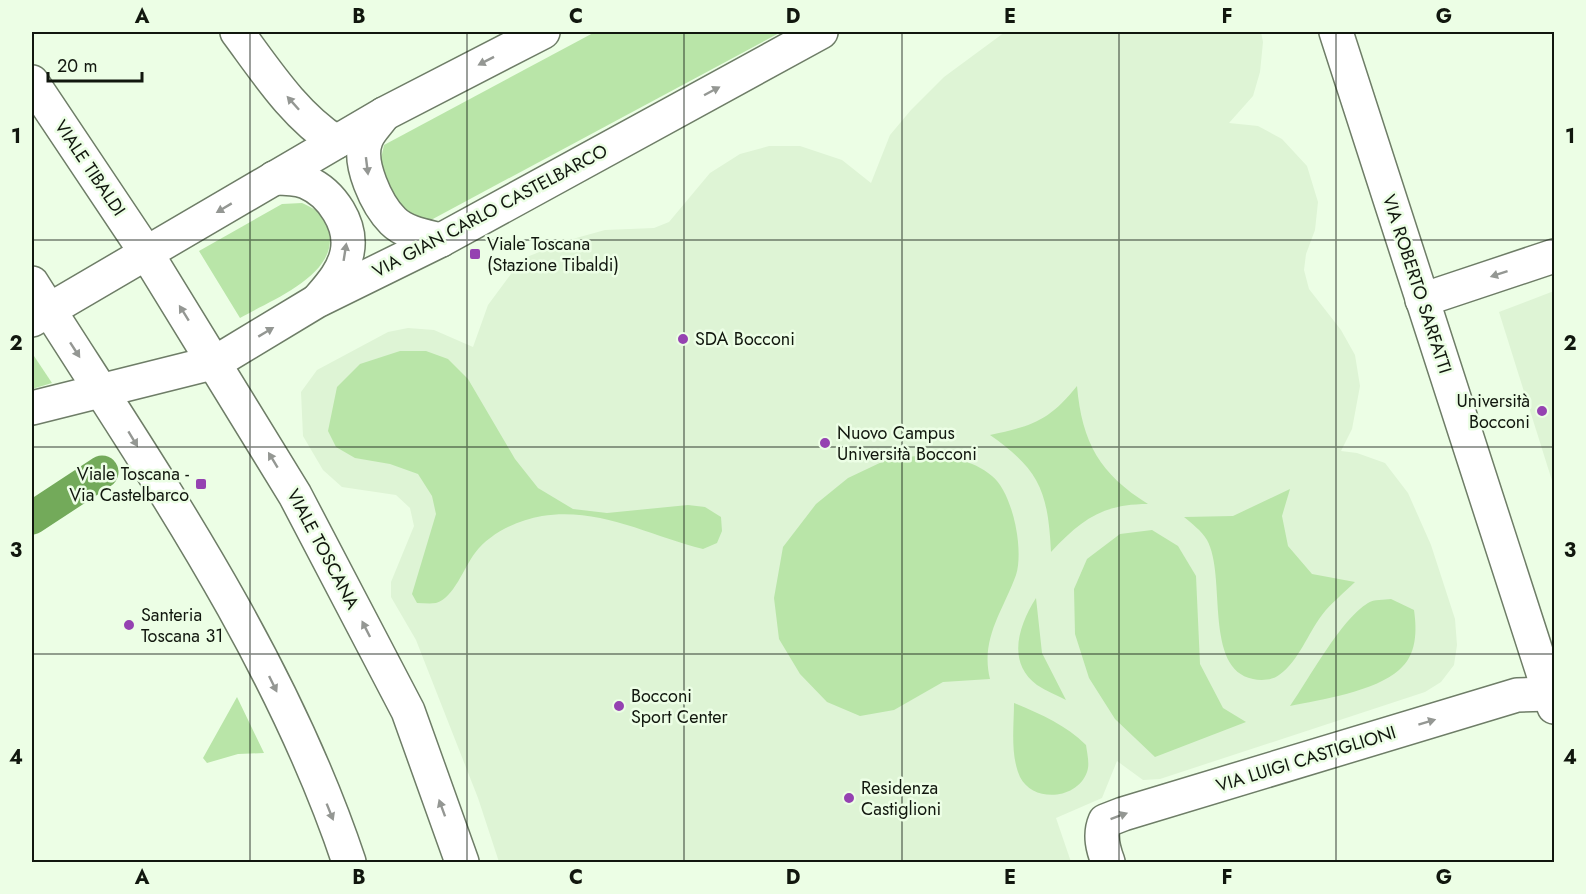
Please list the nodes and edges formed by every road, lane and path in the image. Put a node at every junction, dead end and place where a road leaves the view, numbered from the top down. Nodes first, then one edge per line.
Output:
1 (237, 32) edge
2 (539, 32) edge
3 (821, 32) edge
4 (1336, 32) edge
5 (32, 82) edge
6 (384, 114) junction
7 (336, 142) junction
8 (274, 178) junction
9 (441, 240) junction
10 (147, 254) junction
11 (1554, 256) edge
12 (1422, 300) junction
13 (317, 301) junction
14 (37, 304) edge
15 (216, 362) junction
16 (101, 391) junction
17 (32, 408) edge
18 (1552, 700) edge
19 (349, 862) edge
20 (462, 862) edge
21 (1108, 862) edge

7 -> 1 main road
2 -> 6 main road
9 -> 3 main road, VIA GIAN CARLO CASTELBARCO
4 - 12 main road, VIA ROBERTO SARFATTI
5 - 10 main road, VIALE TIBALDI
6 - 7 main road
6 -> 9 main road
7 - 8 main road
8 -> 10 main road
13 -> 8 main road
9 - 13 main road, VIA GIAN CARLO CASTELBARCO
10 - 14 main road
15 -> 10 main road, VIALE TOSCANA
11 -> 12 main road
12 - 18 main road, VIA ROBERTO SARFATTI
15 -> 13 main road, VIA GIAN CARLO CASTELBARCO
14 -> 16 main road
15 - 16 main road, VIA GIAN CARLO CASTELBARCO
20 -> 15 main road, VIALE TOSCANA
16 - 17 main road, VIA GIAN CARLO CASTELBARCO
16 -> 19 main road
21 -> 18 main road, VIA LUIGI CASTIGLIONI

